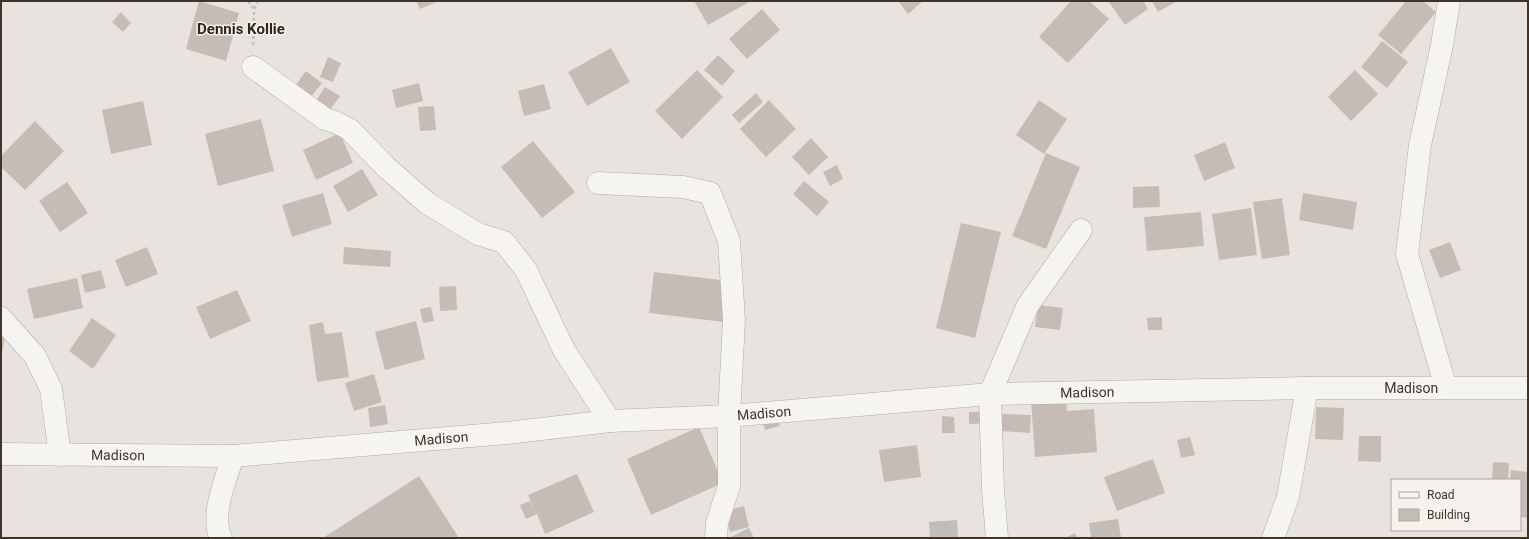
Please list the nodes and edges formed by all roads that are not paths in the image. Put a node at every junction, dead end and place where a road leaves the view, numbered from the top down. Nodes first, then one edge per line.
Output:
1 (1449, 1) edge
2 (253, 67) road end
3 (598, 183) dead end
4 (1081, 230) dead end
5 (1, 318) edge
6 (1307, 388) junction
7 (1446, 388) junction
8 (1528, 388) edge
9 (990, 394) junction
10 (729, 416) junction
11 (610, 421) junction
12 (1, 454) edge
13 (60, 455) junction
14 (233, 456) junction
15 (221, 538) edge
16 (716, 538) edge
17 (996, 538) edge
18 (1273, 538) edge

1 - 7 street
2 - 11 street
3 - 10 street
4 - 9 street
5 - 13 street
6 - 7 street, Madison
6 - 9 street, Madison
6 - 18 street
7 - 8 street, Madison
9 - 10 street, Madison
9 - 17 street
10 - 11 street, Madison
10 - 16 street
11 - 14 street, Madison
12 - 13 street, Madison
13 - 14 street, Madison
14 - 15 street

